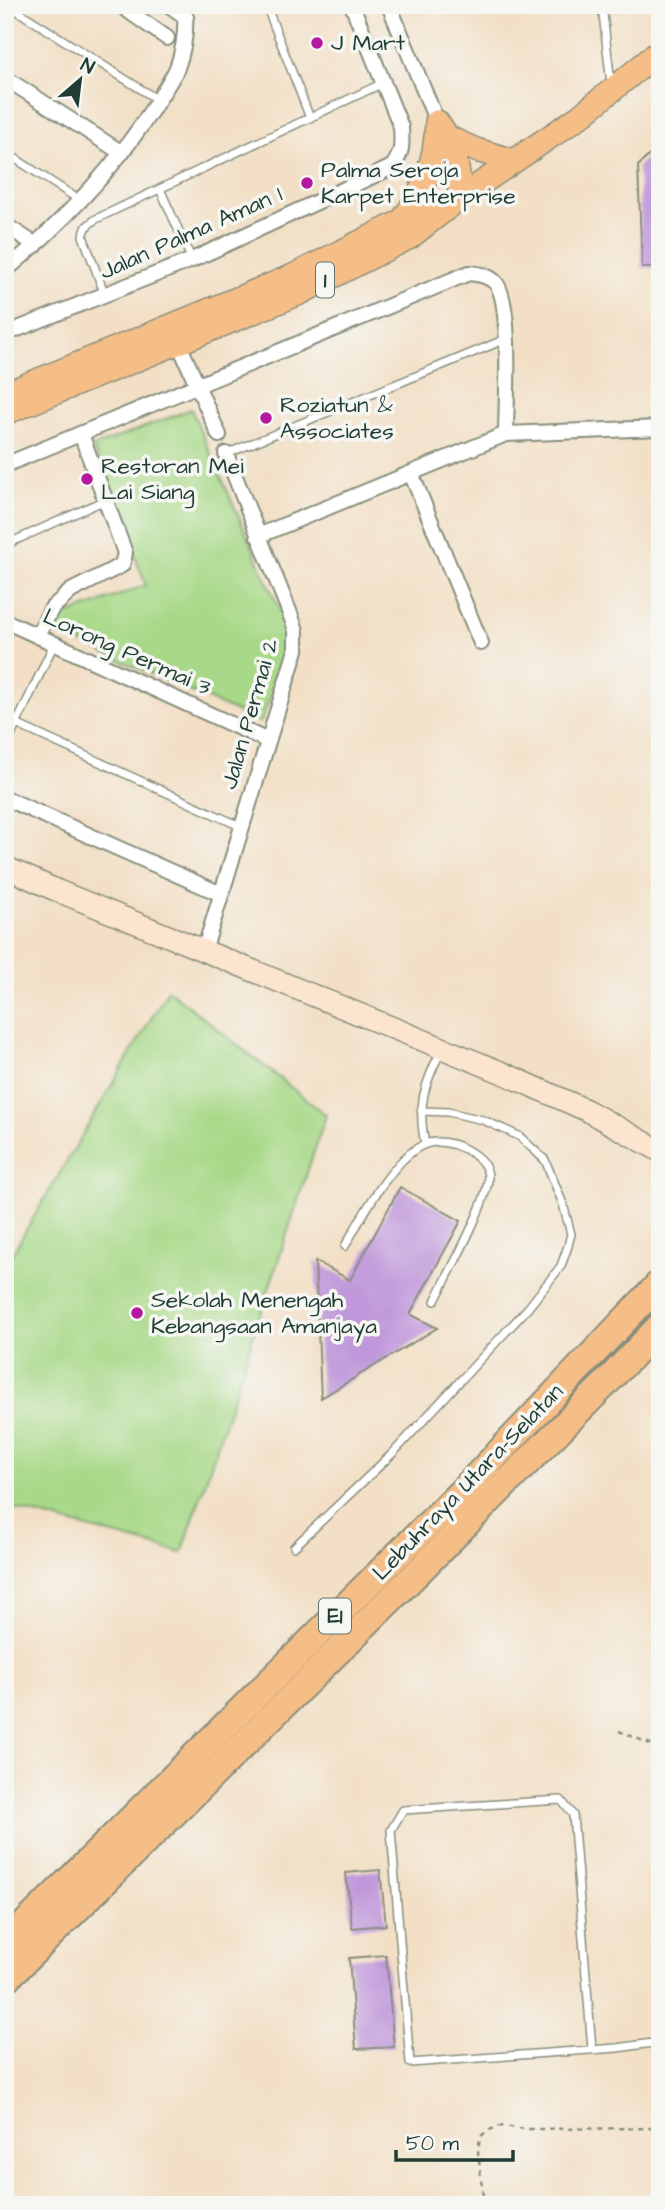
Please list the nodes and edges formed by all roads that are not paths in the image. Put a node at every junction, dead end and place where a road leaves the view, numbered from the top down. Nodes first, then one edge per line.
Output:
1 (8, 5) edge
2 (120, 5) edge
3 (169, 5) edge
4 (266, 5) edge
5 (352, 5) edge
6 (389, 5) edge
7 (602, 5) edge
8 (185, 11) edge
9 (167, 38) dead end
10 (660, 51) edge
11 (5, 78) edge
12 (383, 83) junction
13 (612, 91) junction
14 (158, 100) junction
15 (310, 118) junction
16 (442, 130) junction
17 (5, 152) edge
18 (122, 153) junction
19 (514, 161) junction
20 (160, 189) junction
21 (461, 198) junction
22 (81, 201) junction
23 (402, 221) junction
24 (5, 225) edge
25 (36, 245) junction
26 (192, 260) junction
27 (5, 271) edge
28 (106, 295) junction
29 (5, 334) edge
30 (175, 334) junction
31 (506, 339) junction
32 (197, 385) junction
33 (5, 394) edge
34 (5, 413) edge
35 (660, 428) edge
36 (81, 434) junction
37 (506, 434) junction
38 (219, 435) dead end
39 (226, 454) joint
40 (5, 465) edge
41 (411, 473) junction
42 (105, 499) junction
43 (258, 536) junction
44 (5, 545) edge
45 (5, 621) edge
46 (37, 636) junction
47 (481, 643) dead end
48 (54, 644) junction
49 (5, 719) edge
50 (16, 724) junction
51 (268, 741) junction
52 (5, 748) edge
53 (5, 798) edge
54 (242, 827) junction
55 (5, 867) edge
56 (221, 894) junction
57 (204, 951) junction
58 (442, 1048) junction
59 (421, 1111) junction
60 (425, 1144) junction
61 (660, 1151) edge
62 (345, 1246) dead end
63 (660, 1283) edge
64 (435, 1301) dead end
65 (660, 1326) edge
66 (294, 1547) dead end
67 (5, 1944) edge
68 (5, 1980) edge
69 (660, 2042) edge
70 (592, 2049) junction

1 - 14 lane
2 - 9 street
3 - 8 street
4 - 15 lane
5 - 12 street
6 - 16 street
7 - 13 lane
8 - 14 street
10 - 13 main road, 1
11 - 18 street
12 - 15 lane
12 - 26 street, Jalan Palma Aman 1
13 - 19 main road, 1
14 - 18 street
15 - 20 lane
16 - 19 main road
16 - 21 main road
16 - 23 main road
17 - 22 lane
18 - 22 street
19 - 21 main road, 1
20 - 26 lane
20 - 28 lane
21 - 23 main road, 1
21 - 30 main road, 1
22 - 25 street
23 - 30 main road, 1
24 - 25 street
25 - 27 street
26 - 28 street, Jalan Palma Aman 1
28 - 29 street, Jalan Palma Aman 1
30 - 32 street
30 - 33 main road, 1
30 - 34 main road, 1
31 - 32 street
31 - 37 street
31 - 39 lane
32 - 36 street
32 - 38 street
35 - 37 street
36 - 40 street
36 - 42 street
37 - 41 street
39 - 43 street, Jalan Permai 2
41 - 43 street
41 - 47 street
42 - 44 lane
42 - 46 street
43 - 51 street, Jalan Permai 2
45 - 46 street, Lorong Permai 3
46 - 48 street, Lorong Permai 3
48 - 50 lane
48 - 51 street, Lorong Permai 3
49 - 50 lane
50 - 52 lane
50 - 54 lane
51 - 54 street, Jalan Permai 2
53 - 56 street
54 - 56 street, Jalan Permai 2
55 - 57 main road
56 - 57 street, Jalan Permai 2
57 - 58 main road
58 - 59 lane
58 - 61 main road
59 - 60 lane
59 - 66 lane
60 - 62 lane
60 - 64 lane
63 - 67 highway, Lebuhraya Utara–Selatan / E1
65 - 68 highway, Lebuhraya Utara–Selatan / E1
69 - 70 lane
70 - 70 lane

